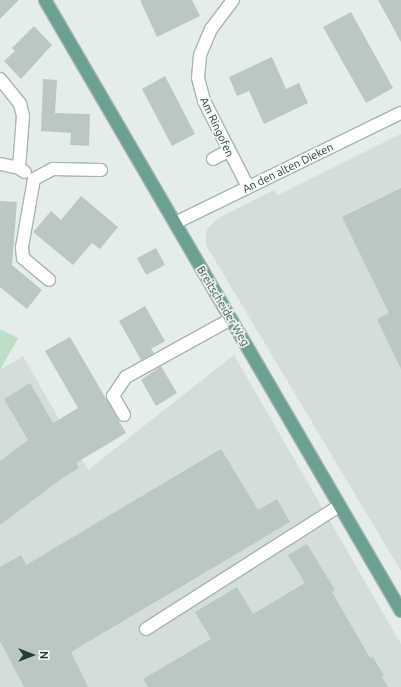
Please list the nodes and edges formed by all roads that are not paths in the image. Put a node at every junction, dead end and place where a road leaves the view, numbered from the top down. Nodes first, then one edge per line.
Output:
1 (45, 0) edge
2 (233, 0) edge
3 (0, 79) edge
4 (401, 113) edge
5 (228, 151) junction
6 (213, 159) dead end
7 (0, 164) edge
8 (19, 168) junction
9 (100, 170) dead end
10 (34, 178) junction
11 (248, 187) junction
12 (175, 223) junction
13 (49, 280) dead end
14 (231, 319) junction
15 (124, 415) dead end
16 (339, 506) junction
17 (401, 611) edge
18 (146, 630) dead end

1 - 12 main road, Breitscheider Weg
2 - 5 street, Am Ringofen
3 - 8 street
4 - 11 street, An den alten Dieken
5 - 6 street
5 - 11 street, Am Ringofen
7 - 8 street
8 - 10 street
9 - 10 street
10 - 13 street
11 - 12 street, An den alten Dieken
12 - 14 main road, Breitscheider Weg
14 - 15 street
14 - 16 main road, Breitscheider Weg
16 - 17 main road, Breitscheider Weg
16 - 18 street

